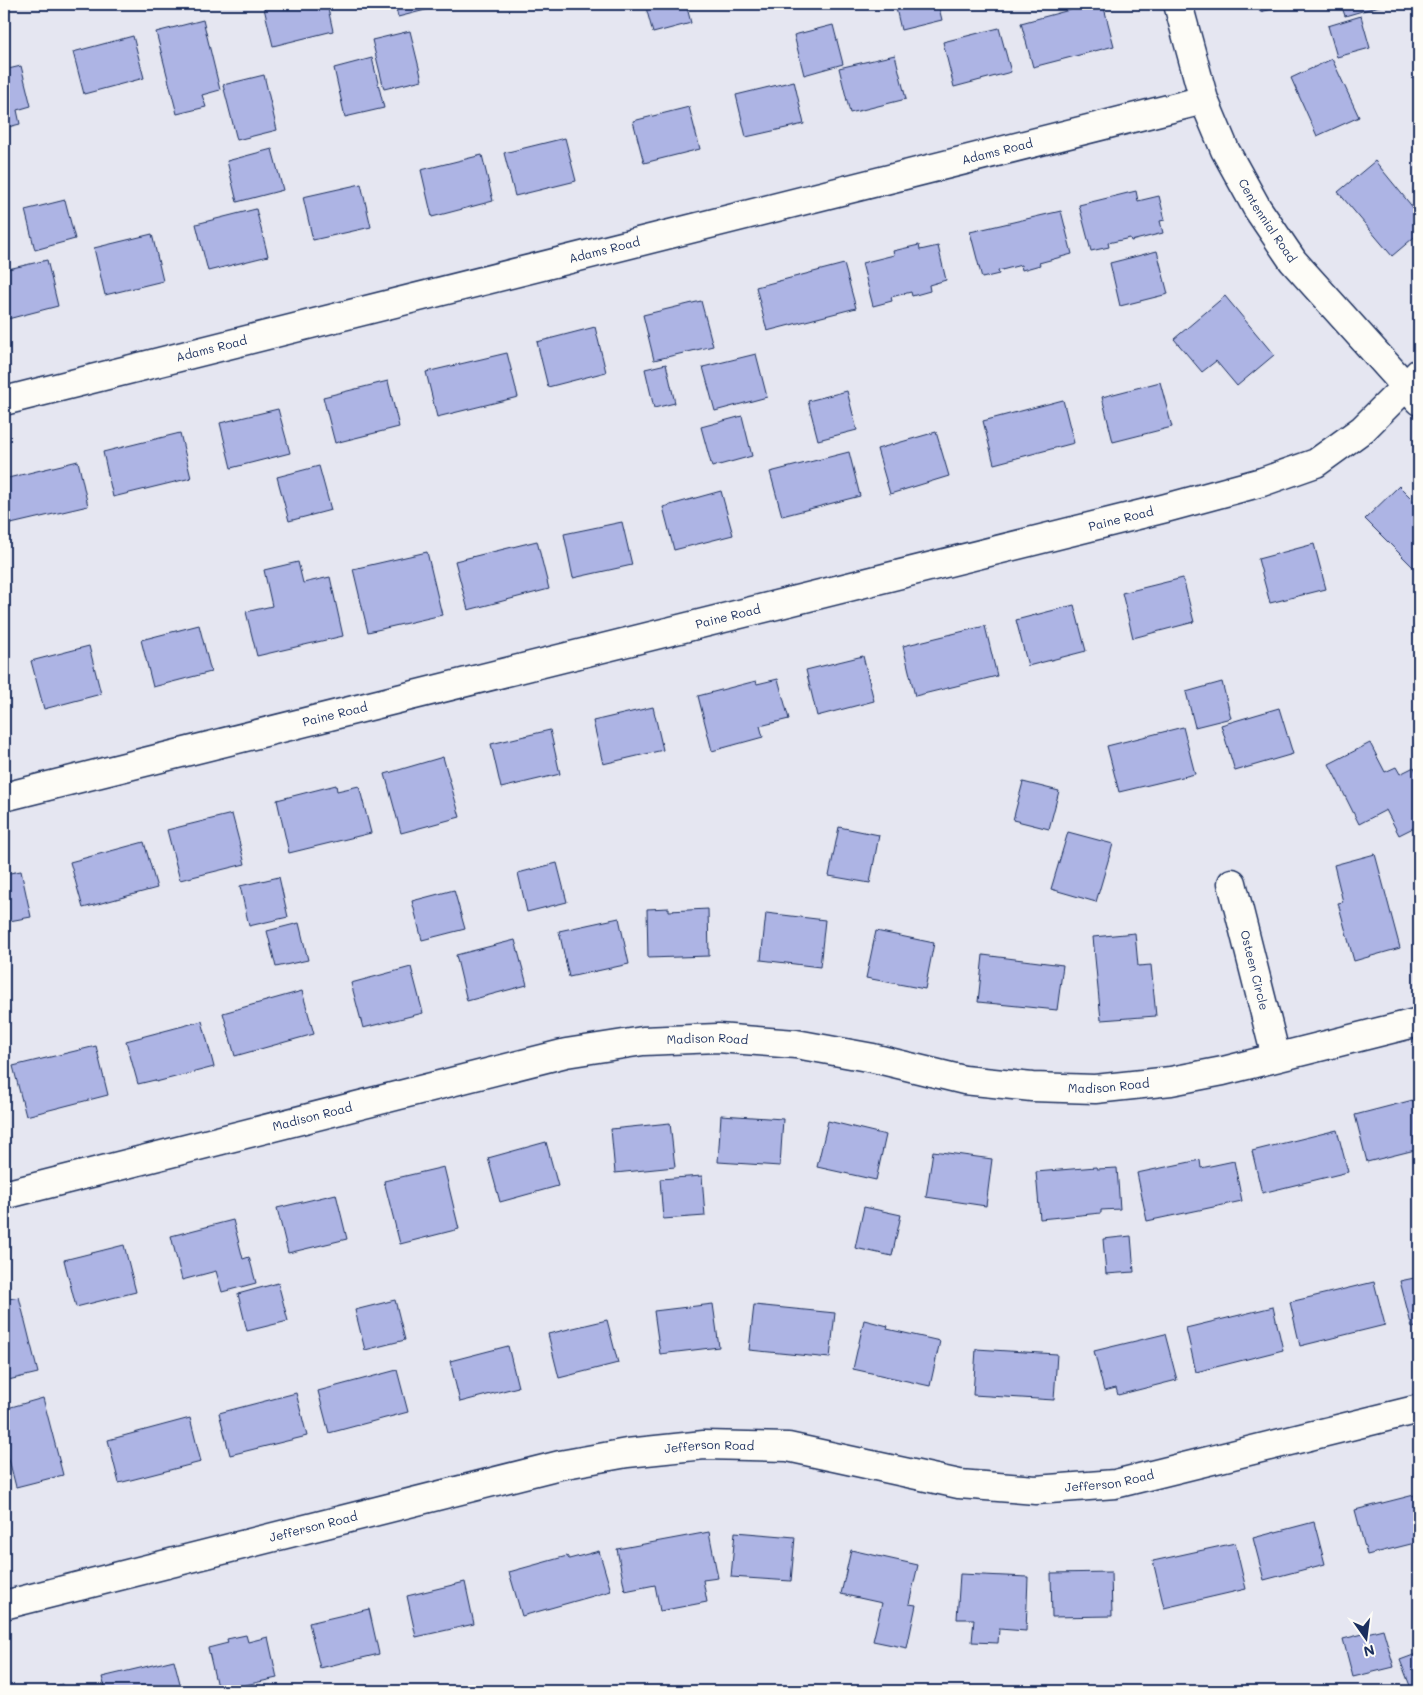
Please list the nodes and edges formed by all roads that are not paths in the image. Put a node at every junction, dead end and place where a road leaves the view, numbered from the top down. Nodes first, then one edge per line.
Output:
1 (1178, 4) edge
2 (1204, 100) junction
3 (1415, 387) edge
4 (4, 401) edge
5 (4, 796) edge
6 (1232, 883) dead end
7 (1419, 1022) edge
8 (1276, 1057) junction
9 (4, 1195) edge
10 (1419, 1409) edge
11 (4, 1605) edge

1 - 2 street, Centennial Road
2 - 3 street, Centennial Road
2 - 4 street, Adams Road
3 - 5 street, Paine Road
6 - 8 street, Osteen Circle
7 - 8 street, Madison Road
8 - 9 street, Madison Road
10 - 11 street, Jefferson Road

